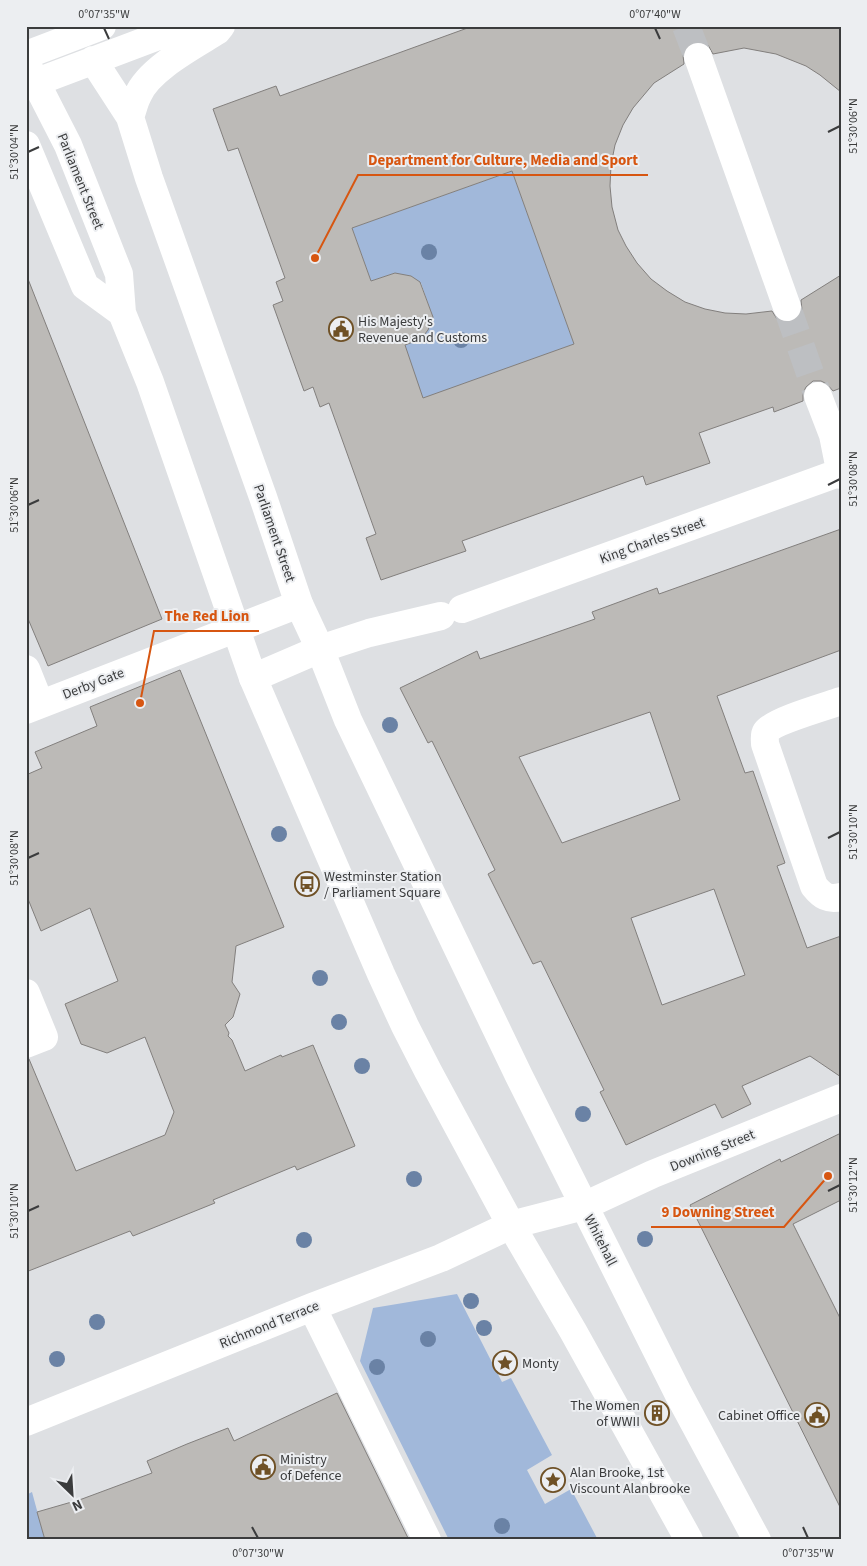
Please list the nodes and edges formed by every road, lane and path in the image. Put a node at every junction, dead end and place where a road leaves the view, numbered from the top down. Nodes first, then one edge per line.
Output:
1 (102, 26) edge
2 (184, 26) edge
3 (221, 26) edge
4 (26, 55) edge
5 (698, 57) tunnel mouth
6 (93, 60) junction
7 (30, 77) edge
8 (130, 117) junction
9 (26, 145) edge
10 (786, 307) tunnel mouth
11 (122, 313) junction
12 (818, 396) tunnel mouth
13 (840, 473) edge
14 (300, 604) junction
15 (237, 627) junction
16 (320, 649) junction
17 (26, 669) edge
18 (253, 678) junction
19 (841, 701) edge
20 (33, 707) edge
21 (841, 897) edge
22 (452, 937) joint
23 (26, 993) edge
24 (26, 1044) edge
25 (841, 1098) edge
26 (584, 1206) junction
27 (511, 1224) junction
28 (312, 1307) junction
29 (26, 1422) edge
30 (427, 1540) edge
31 (689, 1540) edge
32 (757, 1540) edge

1 - 4 main road
2 - 6 main road
3 - 8 main road
5 - 10 main road
6 - 7 main road
6 - 8 main road, Parliament Street
7 - 11 main road, Parliament Street
8 - 14 main road, Parliament Street
9 - 11 main road
11 - 15 main road, Parliament Street
12 - 13 main road
13 - 16 main road, King Charles Street
14 - 15 main road, Derby Gate
14 - 16 main road, Parliament Street
15 - 18 main road, Parliament Street
15 - 20 main road, Derby Gate
16 - 18 main road, King Charles Street
16 - 22 main road, Parliament Street
17 - 20 main road
18 - 27 main road, Parliament Street
19 - 21 main road
22 - 26 main road, Whitehall
23 - 24 main road
25 - 26 main road, Downing Street
26 - 27 main road, Downing Street
26 - 32 main road, Whitehall
27 - 28 main road, Richmond Terrace
27 - 31 main road
28 - 29 main road, Richmond Terrace
28 - 30 main road

